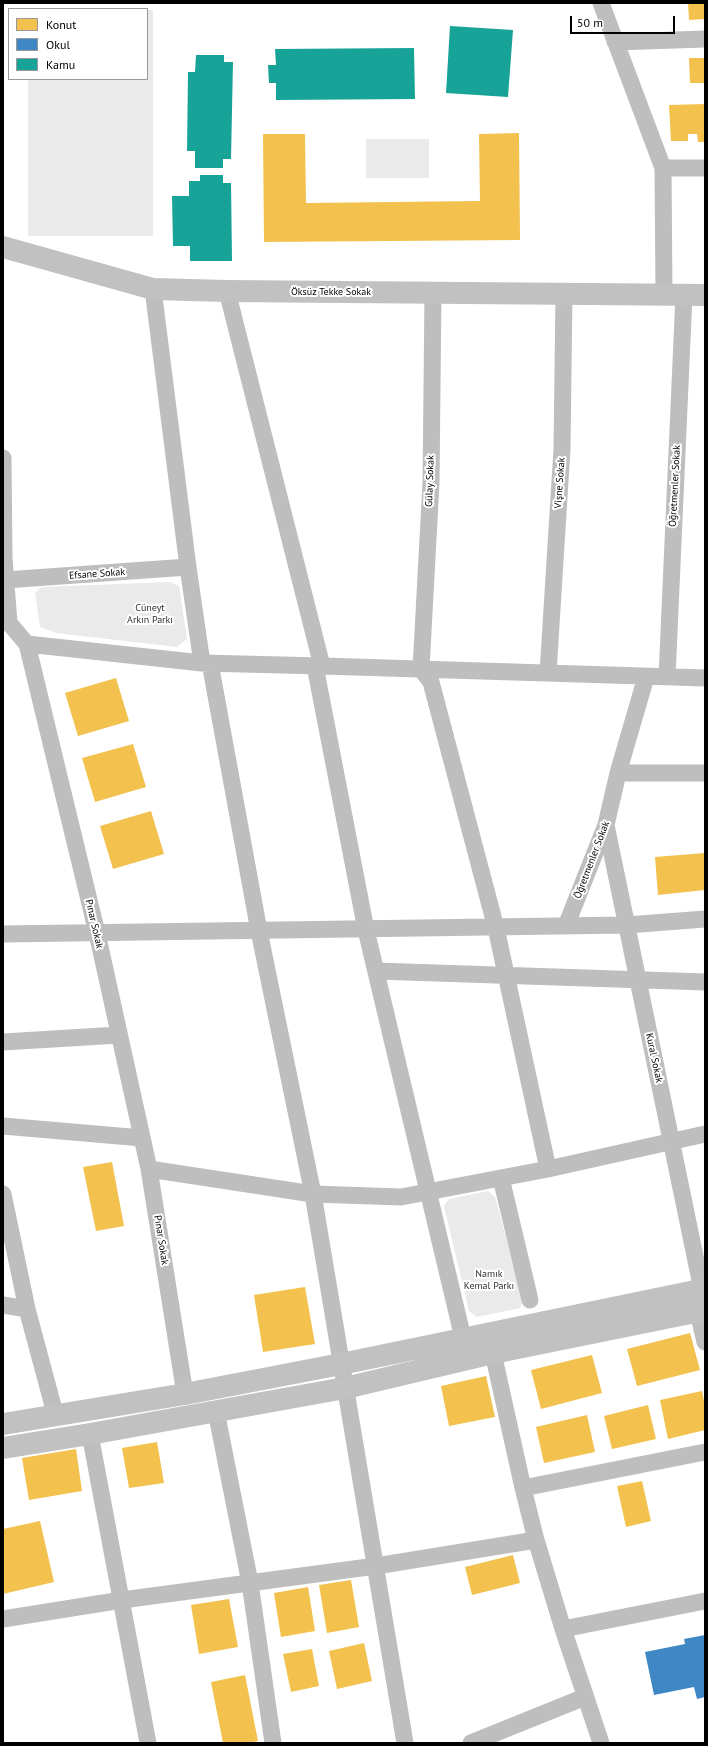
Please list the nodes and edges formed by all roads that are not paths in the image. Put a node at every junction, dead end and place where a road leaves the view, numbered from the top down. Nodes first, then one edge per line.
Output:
1 (601, 3) edge
2 (705, 39) edge
3 (615, 42) junction
4 (663, 168) junction
5 (705, 168) edge
6 (3, 247) edge
7 (153, 289) junction
8 (227, 291) junction
9 (433, 292) junction
10 (564, 293) junction
11 (684, 295) edge
12 (3, 458) edge
13 (4, 558) edge
14 (188, 567) junction
15 (6, 580) junction
16 (6, 623) edge
17 (27, 644) junction
18 (206, 664) junction
19 (319, 666) junction
20 (420, 669) junction
21 (548, 673) junction
22 (646, 677) junction
23 (667, 677) junction
24 (705, 678) edge
25 (618, 773) junction
26 (705, 773) edge
27 (606, 825) junction
28 (705, 919) edge
29 (627, 925) junction
30 (566, 926) junction
31 (496, 928) junction
32 (366, 930) junction
33 (259, 931) junction
34 (97, 933) junction
35 (3, 934) edge
36 (376, 971) junction
37 (506, 975) junction
38 (638, 979) junction
39 (705, 982) edge
40 (119, 1035) junction
41 (3, 1042) edge
42 (3, 1126) edge
43 (705, 1134) edge
44 (142, 1138) junction
45 (671, 1141) junction
46 (149, 1169) junction
47 (548, 1169) junction
48 (500, 1178) junction
49 (428, 1192) junction
50 (3, 1194) edge
51 (313, 1194) junction
52 (530, 1300) dead end
53 (703, 1300) edge
54 (3, 1305) edge
55 (27, 1309) junction
56 (463, 1338) junction
57 (705, 1342) edge
58 (493, 1353) junction
59 (341, 1364) junction
60 (345, 1388) junction
61 (185, 1394) junction
62 (216, 1411) junction
63 (56, 1417) junction
64 (3, 1424) edge
65 (90, 1434) junction
66 (3, 1448) edge
67 (705, 1452) edge
68 (523, 1488) junction
69 (536, 1540) junction
70 (376, 1566) junction
71 (250, 1583) junction
72 (122, 1600) junction
73 (705, 1601) edge
74 (3, 1619) edge
75 (563, 1629) junction
76 (585, 1697) junction
77 (148, 1743) edge
78 (273, 1743) edge
79 (405, 1743) edge
80 (471, 1743) edge
81 (601, 1743) edge

1 - 3 street
2 - 3 street
3 - 4 street
4 - 5 street
4 - 11 street, Öğretmenler Sokak
6 - 7 main road, Öksüz Tekke Sokak
7 - 8 main road, Öksüz Tekke Sokak
7 - 14 street
8 - 9 main road, Öksüz Tekke Sokak
8 - 19 street
9 - 10 main road, Öksüz Tekke Sokak
9 - 20 street, Gülay Sokak
10 - 11 main road, Öksüz Tekke Sokak
10 - 21 street, Vişne Sokak
11 - 23 street, Öğretmenler Sokak
12 - 13 street, Pınar Sokak
13 - 15 street, Pınar Sokak
14 - 15 street, Efsane Sokak
14 - 18 street
15 - 16 street, Pınar Sokak
16 - 17 street, Pınar Sokak
17 - 18 street
17 - 34 street, Pınar Sokak
18 - 19 street
18 - 33 street
19 - 20 street
19 - 32 street
20 - 21 street
20 - 31 street
21 - 22 street
22 - 23 street
22 - 25 street, Öğretmenler Sokak
23 - 24 street
25 - 26 street
25 - 27 street, Öğretmenler Sokak
27 - 29 street, Kural Sokak
27 - 30 street, Öğretmenler Sokak
28 - 29 street
29 - 30 street
29 - 38 street, Kural Sokak
30 - 31 street
31 - 32 street
31 - 37 street
32 - 33 street
32 - 36 street
33 - 34 street
33 - 51 street
34 - 35 street
34 - 40 street, Pınar Sokak
36 - 37 street
36 - 49 street
37 - 38 street
37 - 47 street
38 - 39 street
38 - 45 street, Kural Sokak
40 - 41 street
40 - 44 street, Pınar Sokak
42 - 44 street
43 - 45 street
44 - 46 street, Pınar Sokak
45 - 47 street
45 - 53 street, Kural Sokak
46 - 51 street
46 - 61 street, Pınar Sokak
47 - 48 street
48 - 49 street
48 - 52 street
49 - 51 street
49 - 56 street
50 - 55 street
51 - 59 street
53 - 56 main road
53 - 57 street, Kural Sokak
53 - 58 main road
54 - 55 street
55 - 63 street
56 - 59 main road
58 - 60 main road
58 - 68 street
59 - 60 street
59 - 61 main road
60 - 62 main road
60 - 70 street
61 - 63 main road
62 - 65 main road
62 - 71 street
63 - 64 main road
65 - 66 main road
65 - 72 street
67 - 68 street
68 - 69 street
69 - 70 street
69 - 75 street
70 - 71 street
70 - 79 street
71 - 72 street
71 - 78 street
72 - 74 street
72 - 77 street
73 - 75 street
75 - 76 street
76 - 80 street
76 - 81 street

